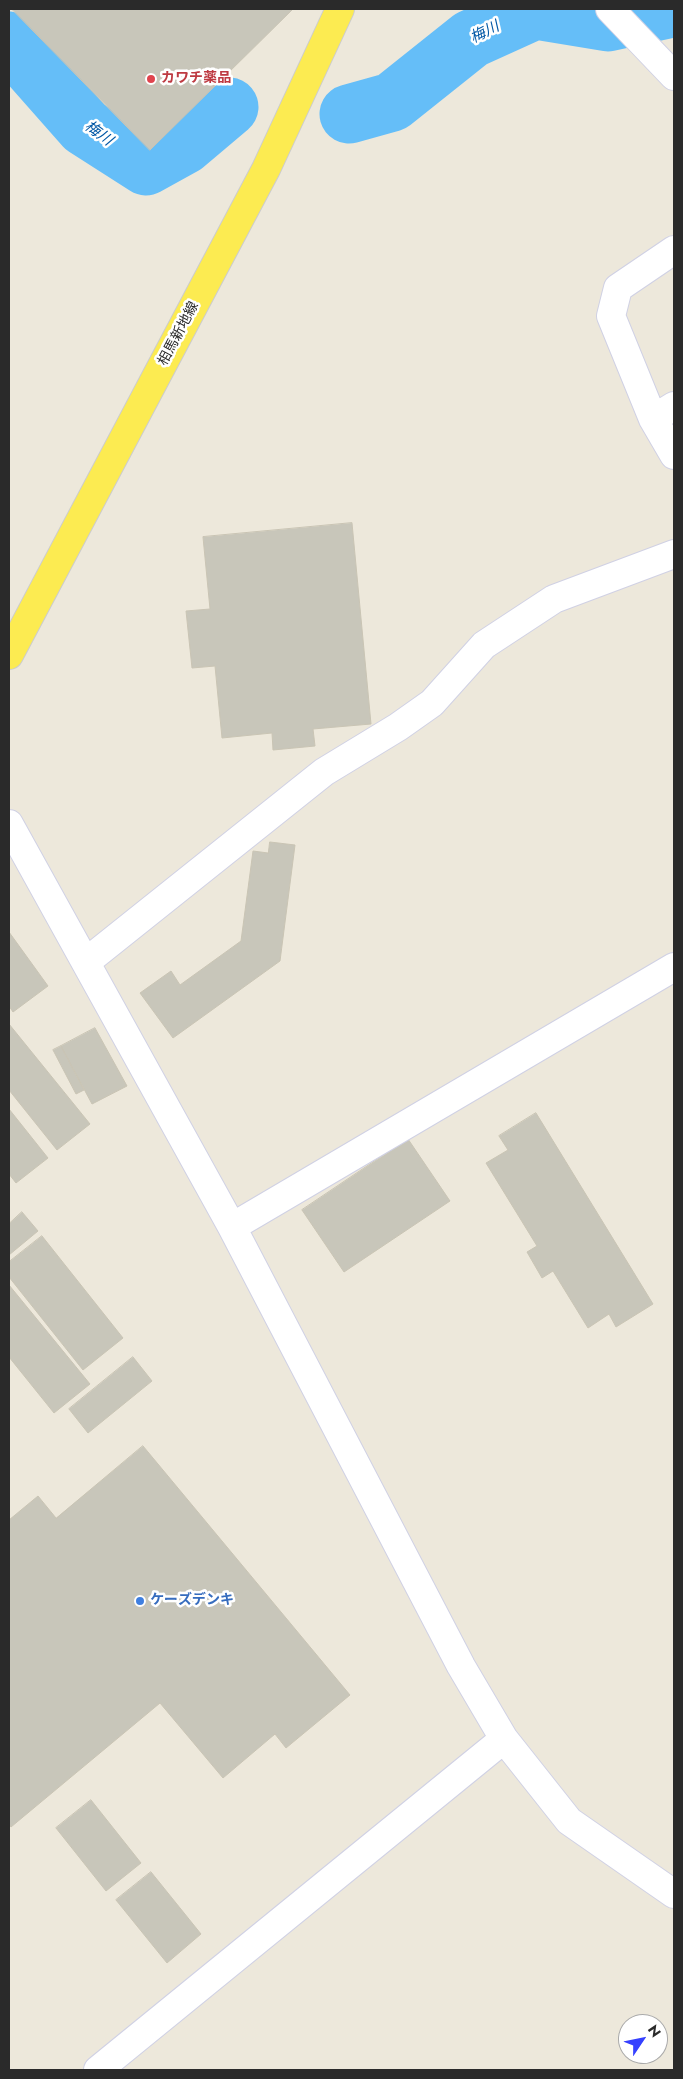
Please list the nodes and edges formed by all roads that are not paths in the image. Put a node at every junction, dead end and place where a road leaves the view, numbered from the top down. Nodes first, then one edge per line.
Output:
1 (340, 9) edge
2 (613, 11) edge
3 (674, 76) edge
4 (674, 250) edge
5 (664, 412) edge
6 (674, 455) edge
7 (674, 554) edge
8 (9, 655) edge
9 (9, 824) edge
10 (86, 962) junction
11 (674, 967) edge
12 (232, 1227) junction
13 (504, 1739) junction
14 (674, 1894) edge
15 (98, 2070) edge

1 - 8 main road, 相馬新地線
2 - 3 street
4 - 5 street
5 - 6 street
7 - 10 street
9 - 10 street
10 - 12 street
11 - 12 street
12 - 13 street
13 - 14 street
13 - 15 street

